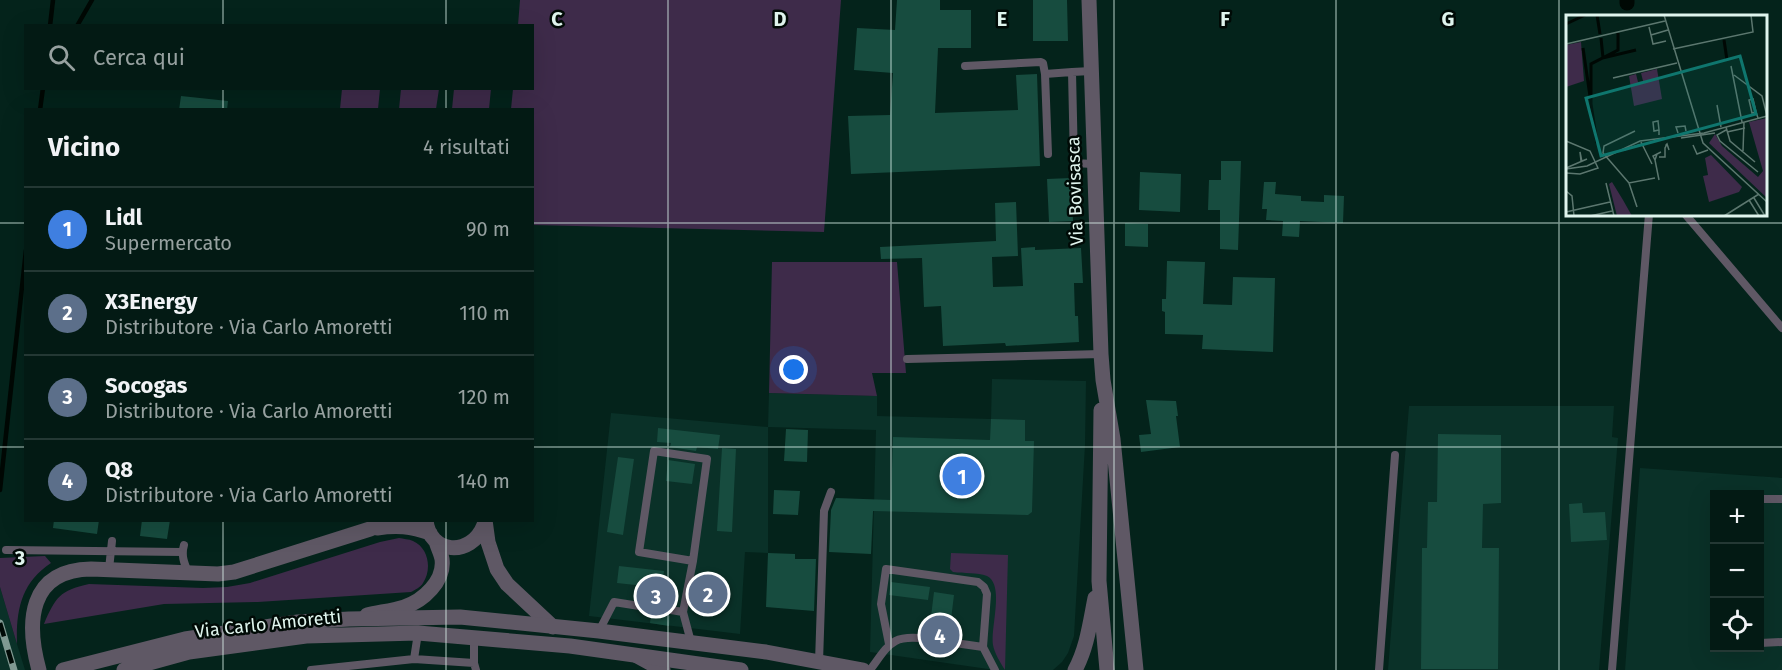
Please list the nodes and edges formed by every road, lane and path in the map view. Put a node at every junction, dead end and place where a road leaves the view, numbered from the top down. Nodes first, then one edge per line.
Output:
1 (1089, 0) edge
2 (965, 66) dead end
3 (1091, 70) junction
4 (1072, 72) junction
5 (1045, 74) junction
6 (1048, 154) dead end
7 (1093, 164) junction
8 (1649, 216) edge
9 (1687, 216) edge
10 (1782, 328) edge
11 (1101, 354) junction
12 (907, 358) dead end
13 (1102, 380) junction
14 (1395, 455) dead end
15 (831, 492) dead end
16 (1764, 499) edge
17 (1782, 500) edge
18 (383, 522) edge
19 (484, 523) edge
20 (370, 529) junction
21 (430, 531) edge
22 (112, 541) dead end
23 (6, 550) dead end
24 (112, 552) junction
25 (693, 561) junction
26 (109, 569) junction
27 (188, 572) junction
28 (1099, 581) junction
29 (652, 608) dead end
30 (671, 610) dead end
31 (683, 612) junction
32 (349, 619) junction
33 (553, 627) junction
34 (599, 632) junction
35 (418, 633) junction
36 (474, 637) junction
37 (928, 639) dead end
38 (692, 642) junction
39 (948, 642) dead end
40 (1782, 642) edge
41 (1764, 643) edge
42 (888, 644) junction
43 (983, 646) junction
44 (637, 656) junction
45 (414, 659) junction
46 (819, 662) junction
47 (475, 667) edge
48 (39, 670) edge
49 (63, 670) edge
50 (124, 670) edge
51 (311, 670) edge
52 (663, 670) edge
53 (741, 670) edge
54 (863, 670) edge
55 (870, 670) edge
56 (995, 670) edge
57 (1074, 670) edge
58 (1107, 670) edge
59 (1136, 670) edge
60 (1379, 670) edge
61 (1612, 670) edge

1 - 3 street, Via Bovisasca
2 - 5 lane
3 - 4 lane
3 - 7 street, Via Bovisasca
4 - 5 lane
4 - 7 lane
5 - 6 lane
7 - 11 street, Via Bovisasca
8 - 61 lane
9 - 10 lane
11 - 12 lane
11 - 13 street, Via Bovisasca
13 - 28 street, Via Bovisasca
13 - 59 street, Via Bovisasca
14 - 60 lane
15 - 46 lane
16 - 17 lane
18 - 20 street
19 - 21 street
19 - 33 street
20 - 21 street
20 - 27 street
21 - 32 street, Via Carlo Amoretti
22 - 24 lane
23 - 24 lane
24 - 26 lane
24 - 27 lane
25 - 25 lane
25 - 31 lane
26 - 27 street
26 - 48 street
28 - 57 street
28 - 58 street, Via Bovisasca
29 - 34 lane
30 - 31 lane
31 - 38 lane
32 - 33 street, Via Carlo Amoretti
32 - 49 street, Via Carlo Amoretti
33 - 34 street, Via Carlo Amoretti
34 - 38 street, Via Carlo Amoretti
35 - 36 street, Via Carlo Amoretti
35 - 45 lane
35 - 50 street, Via Carlo Amoretti
36 - 44 street, Via Carlo Amoretti
36 - 47 lane
37 - 42 lane
38 - 46 street, Via Carlo Amoretti
39 - 43 lane
40 - 41 lane
42 - 43 lane
42 - 55 lane
43 - 56 lane
44 - 52 street
44 - 53 street, Via Carlo Amoretti
45 - 47 lane
45 - 51 lane
46 - 54 street, Via Carlo Amoretti

